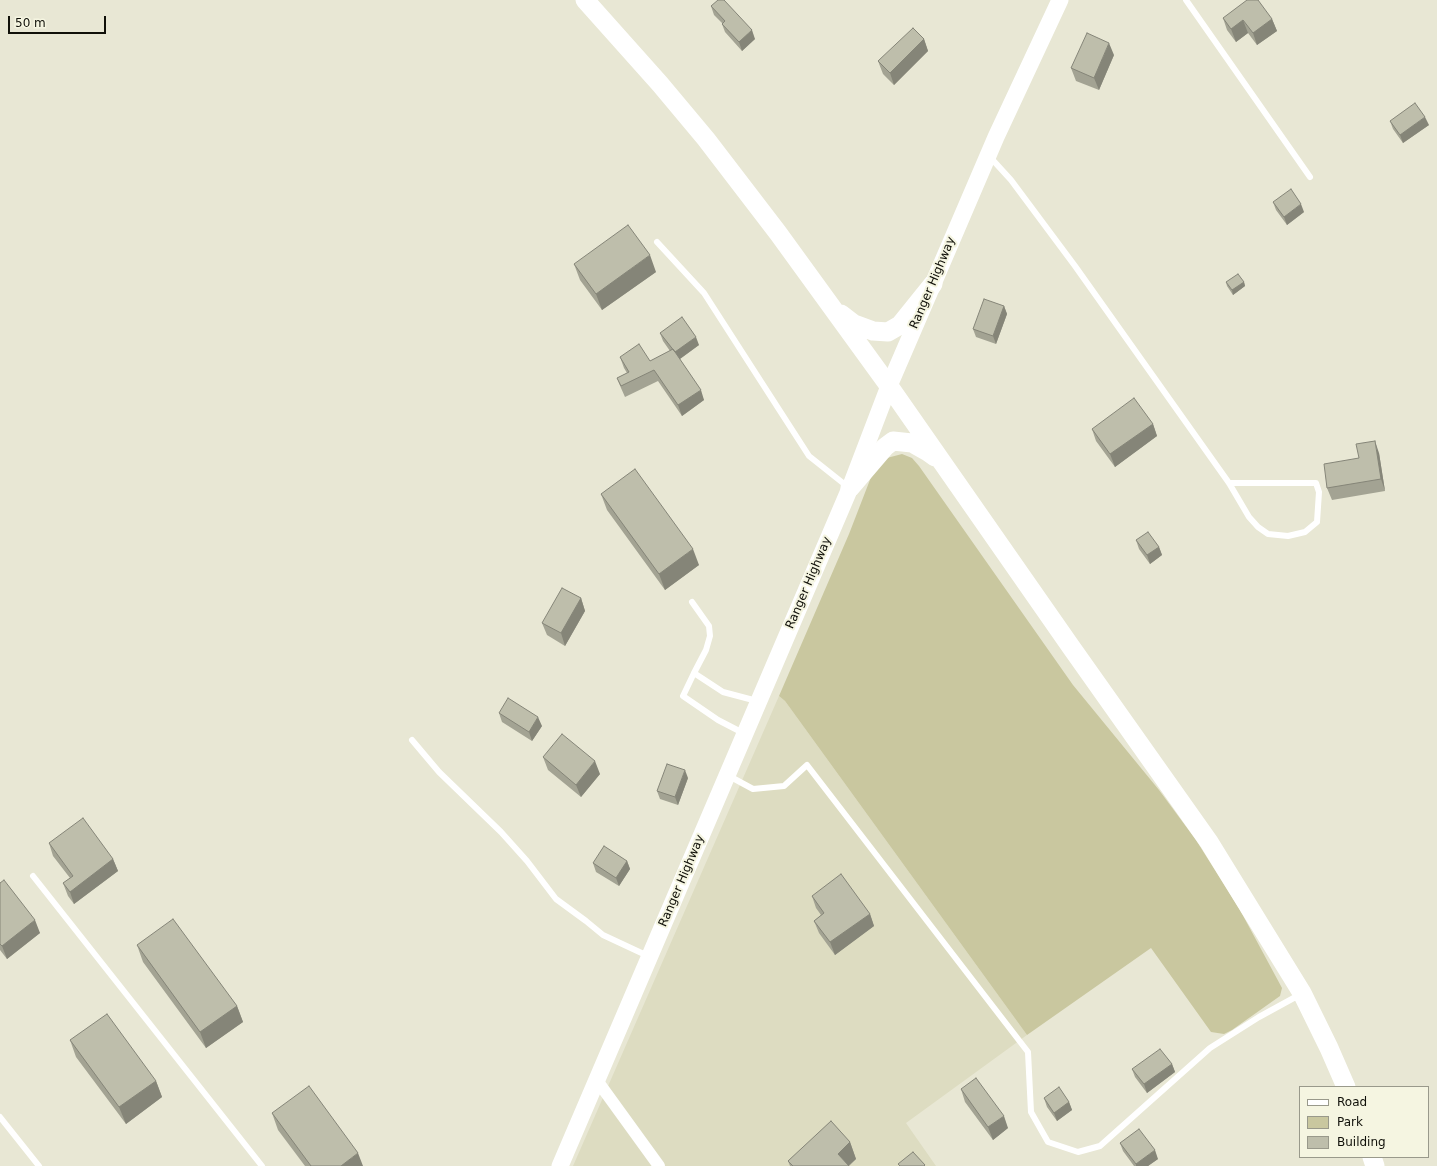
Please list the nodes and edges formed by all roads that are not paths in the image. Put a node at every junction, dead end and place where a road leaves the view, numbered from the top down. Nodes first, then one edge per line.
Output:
1 (585, 0) edge
2 (1060, 0) edge
3 (1186, 0) edge
4 (988, 156) junction
5 (1310, 177) dead end
6 (657, 242) dead end
7 (933, 284) junction
8 (828, 302) junction
9 (889, 386) junction
10 (945, 467) junction
11 (1229, 483) junction
12 (850, 488) junction
13 (692, 602) dead end
14 (694, 672) junction
15 (759, 701) junction
16 (745, 734) junction
17 (412, 740) dead end
18 (727, 775) junction
19 (33, 876) dead end
20 (649, 957) junction
21 (1302, 993) junction
22 (596, 1079) junction
23 (1346, 1086) edge
24 (0, 1117) edge
25 (39, 1166) edge
26 (262, 1166) edge
27 (560, 1166) edge
28 (659, 1166) edge

1 - 8 main road
2 - 4 main road, Ranger Highway
3 - 5 lane
4 - 7 main road, Ranger Highway
4 - 11 lane
6 - 12 lane
7 - 8 main road
7 - 9 main road, Ranger Highway
8 - 9 main road
9 - 10 main road
9 - 12 main road, Ranger Highway
10 - 12 main road
10 - 21 main road
11 - 11 lane
12 - 15 main road, Ranger Highway
13 - 14 lane
14 - 15 lane
14 - 16 lane
15 - 16 main road, Ranger Highway
16 - 18 main road, Ranger Highway
17 - 20 lane
18 - 20 main road, Ranger Highway
18 - 21 lane
19 - 26 lane
20 - 22 main road, Ranger Highway
21 - 23 main road
22 - 27 main road, Ranger Highway
22 - 28 street
24 - 25 lane

